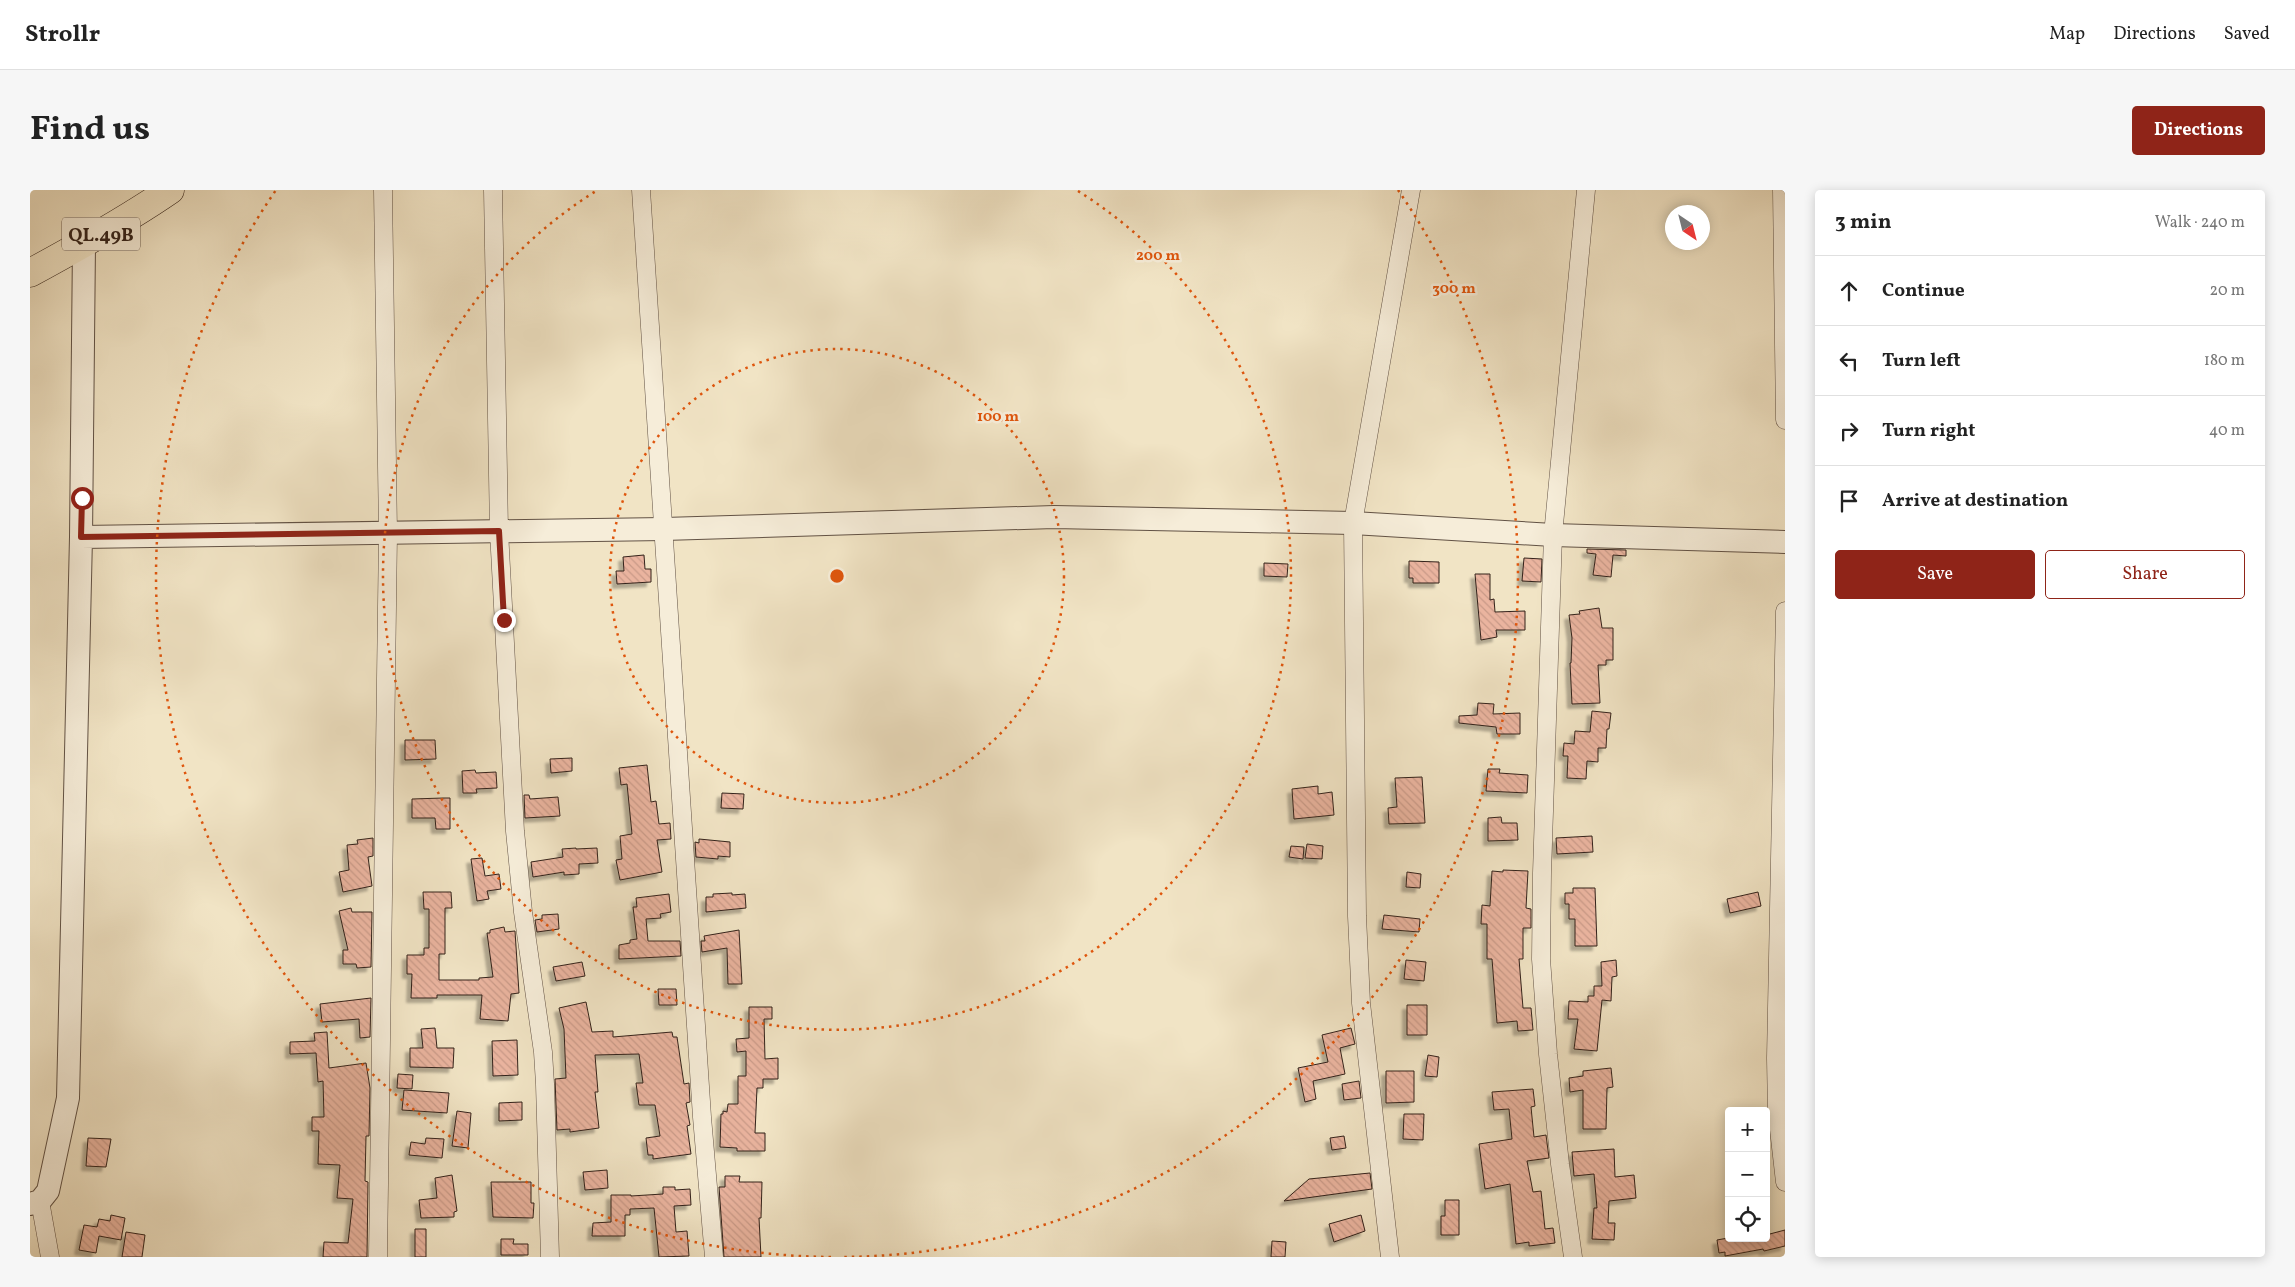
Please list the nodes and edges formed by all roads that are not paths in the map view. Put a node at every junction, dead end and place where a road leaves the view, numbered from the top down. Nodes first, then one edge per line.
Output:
1 (170, 190) edge
2 (383, 190) edge
3 (493, 190) edge
4 (641, 190) edge
5 (1411, 190) edge
6 (1586, 190) edge
7 (1782, 190) edge
8 (84, 244) junction
9 (30, 273) edge
10 (1785, 420) edge
11 (1353, 523) junction
12 (664, 529) junction
13 (499, 531) junction
14 (388, 534) junction
15 (1553, 535) junction
16 (81, 537) junction
17 (1785, 542) edge
18 (1785, 611) edge
19 (1785, 1182) edge
20 (35, 1202) edge
21 (50, 1257) edge
22 (378, 1257) edge
23 (550, 1257) edge
24 (714, 1257) edge
25 (1390, 1257) edge
26 (1573, 1257) edge

1 - 8 main road, QL.49B
2 - 14 street
3 - 13 street
4 - 12 street
5 - 11 street
6 - 15 street
7 - 10 street
8 - 9 main road, QL.49B
8 - 16 street
11 - 12 street
11 - 15 street
11 - 25 street
12 - 13 street
12 - 24 street
13 - 14 street
13 - 23 street
14 - 16 street
14 - 22 street
15 - 17 street
15 - 26 street
16 - 20 street
18 - 19 street
20 - 21 street

